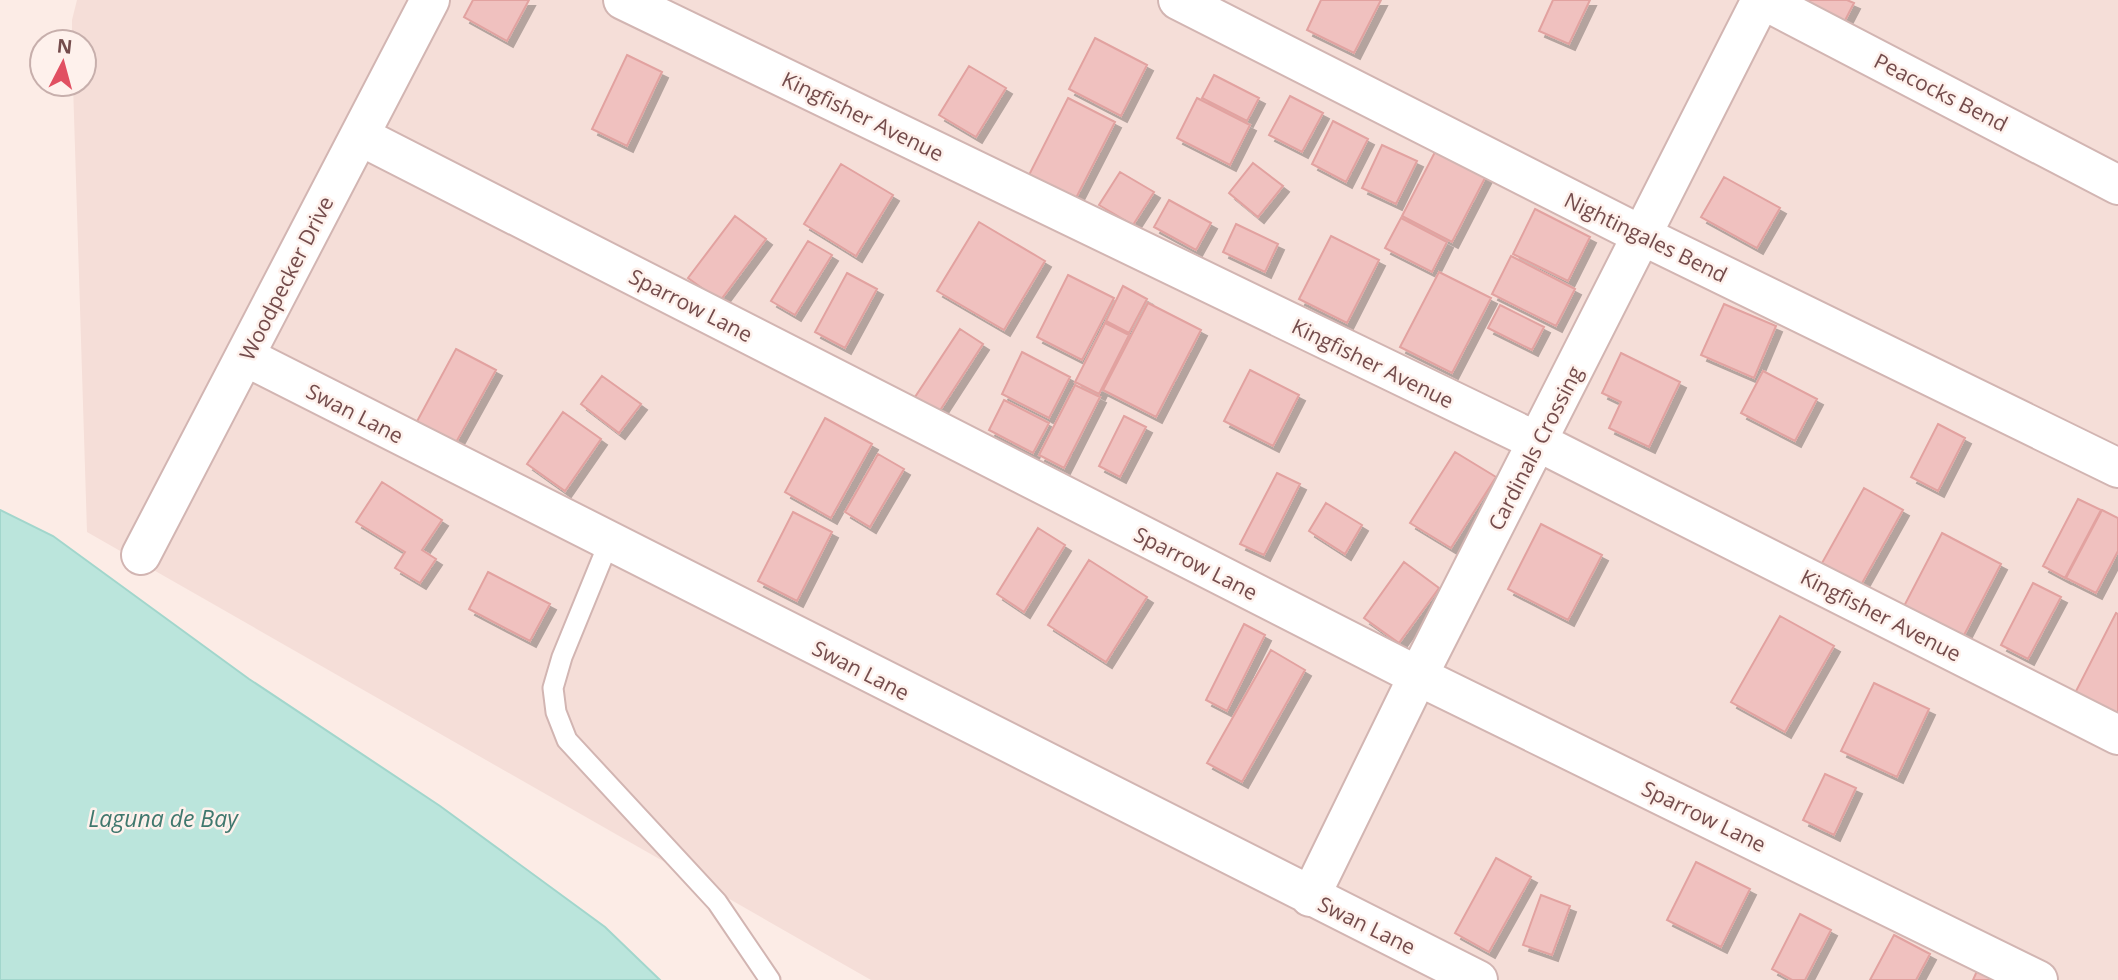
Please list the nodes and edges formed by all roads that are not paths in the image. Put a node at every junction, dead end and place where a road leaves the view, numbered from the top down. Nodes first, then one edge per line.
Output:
1 (430, 0) edge
2 (624, 0) edge
3 (1178, 0) edge
4 (1762, 0) edge
5 (360, 136) junction
6 (2118, 185) edge
7 (1643, 236) junction
8 (246, 357) junction
9 (1538, 442) junction
10 (2118, 468) edge
11 (609, 542) junction
12 (141, 555) dead end
13 (1418, 676) junction
14 (2118, 735) edge
15 (1310, 897) junction
16 (770, 980) edge
17 (1478, 980) edge
18 (2038, 980) edge

1 - 5 street, Woodpecker Drive
2 - 9 street, Kingfisher Avenue
3 - 7 street, Nightingales Bend
4 - 6 street, Peacocks Bend
4 - 7 street, Cardinals Crossing
5 - 8 street, Woodpecker Drive
5 - 13 street, Sparrow Lane
7 - 9 street, Cardinals Crossing
7 - 10 street, Nightingales Bend
8 - 11 street, Swan Lane
8 - 12 street, Woodpecker Drive
9 - 13 street, Cardinals Crossing
9 - 14 street, Kingfisher Avenue
11 - 15 street, Swan Lane
11 - 16 lane
13 - 15 street, Cardinals Crossing
13 - 18 street, Sparrow Lane
15 - 17 street, Swan Lane

